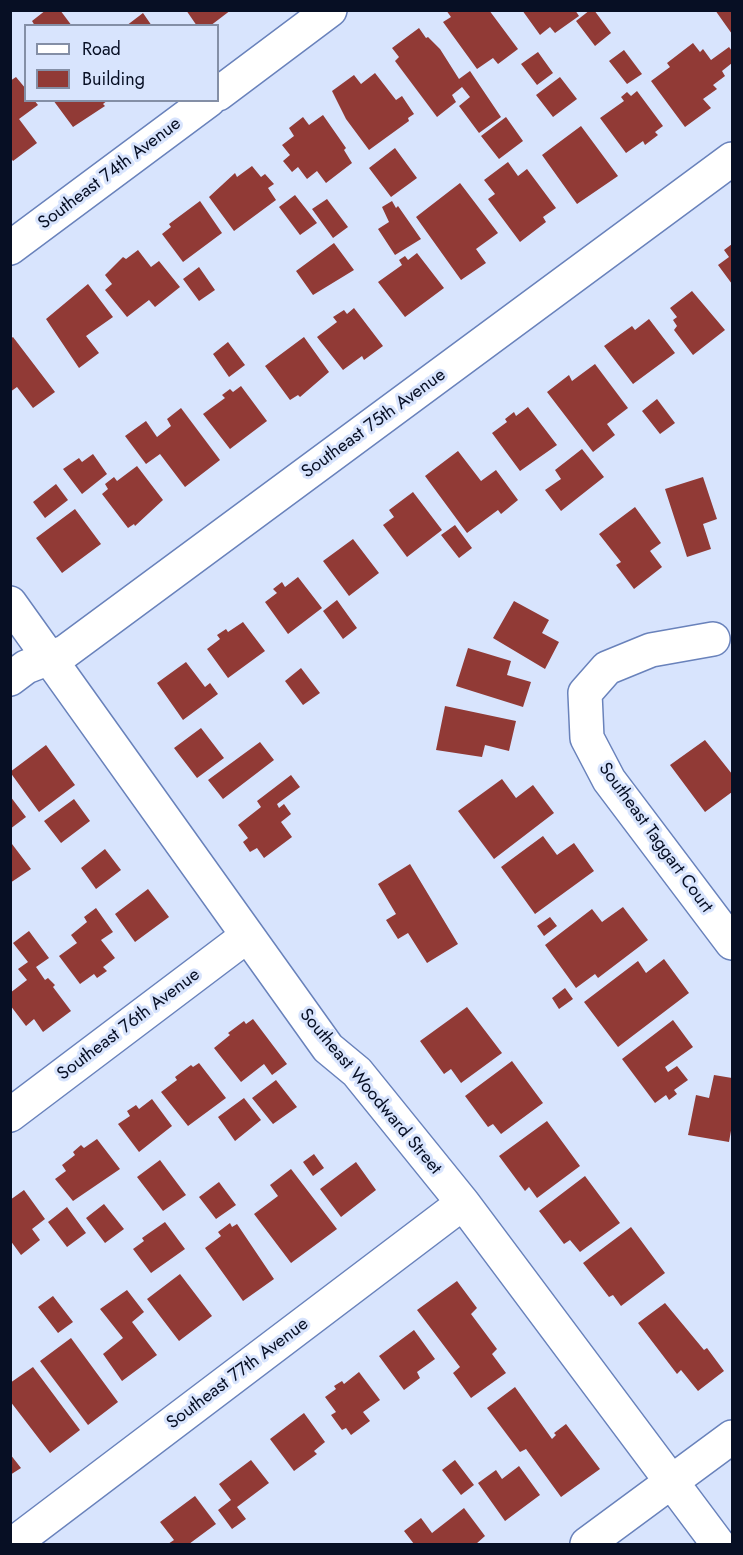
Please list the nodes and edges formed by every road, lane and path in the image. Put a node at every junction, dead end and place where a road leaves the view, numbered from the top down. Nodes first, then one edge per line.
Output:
1 (330, 10) edge
2 (219, 93) edge
3 (206, 102) edge
4 (732, 159) edge
5 (10, 248) edge
6 (10, 603) edge
7 (713, 639) dead end
8 (48, 659) junction
9 (10, 679) edge
10 (247, 936) junction
11 (732, 943) edge
12 (10, 1115) edge
13 (462, 1203) junction
14 (732, 1437) edge
15 (671, 1483) junction
16 (13, 1545) edge
17 (587, 1545) edge
18 (718, 1545) edge

1 - 2 street
3 - 5 street, Southeast 74th Avenue
4 - 8 street, Southeast 75th Avenue
6 - 8 street, Southeast Woodward Street
7 - 11 street, Southeast Taggart Court
8 - 9 street, Southeast 75th Avenue
8 - 10 street, Southeast Woodward Street
10 - 12 street, Southeast 76th Avenue
10 - 13 street, Southeast Woodward Street
13 - 15 street, Southeast Woodward Street
13 - 16 street, Southeast 77th Avenue
14 - 15 street
15 - 17 street
15 - 18 street, Southeast Woodward Street

